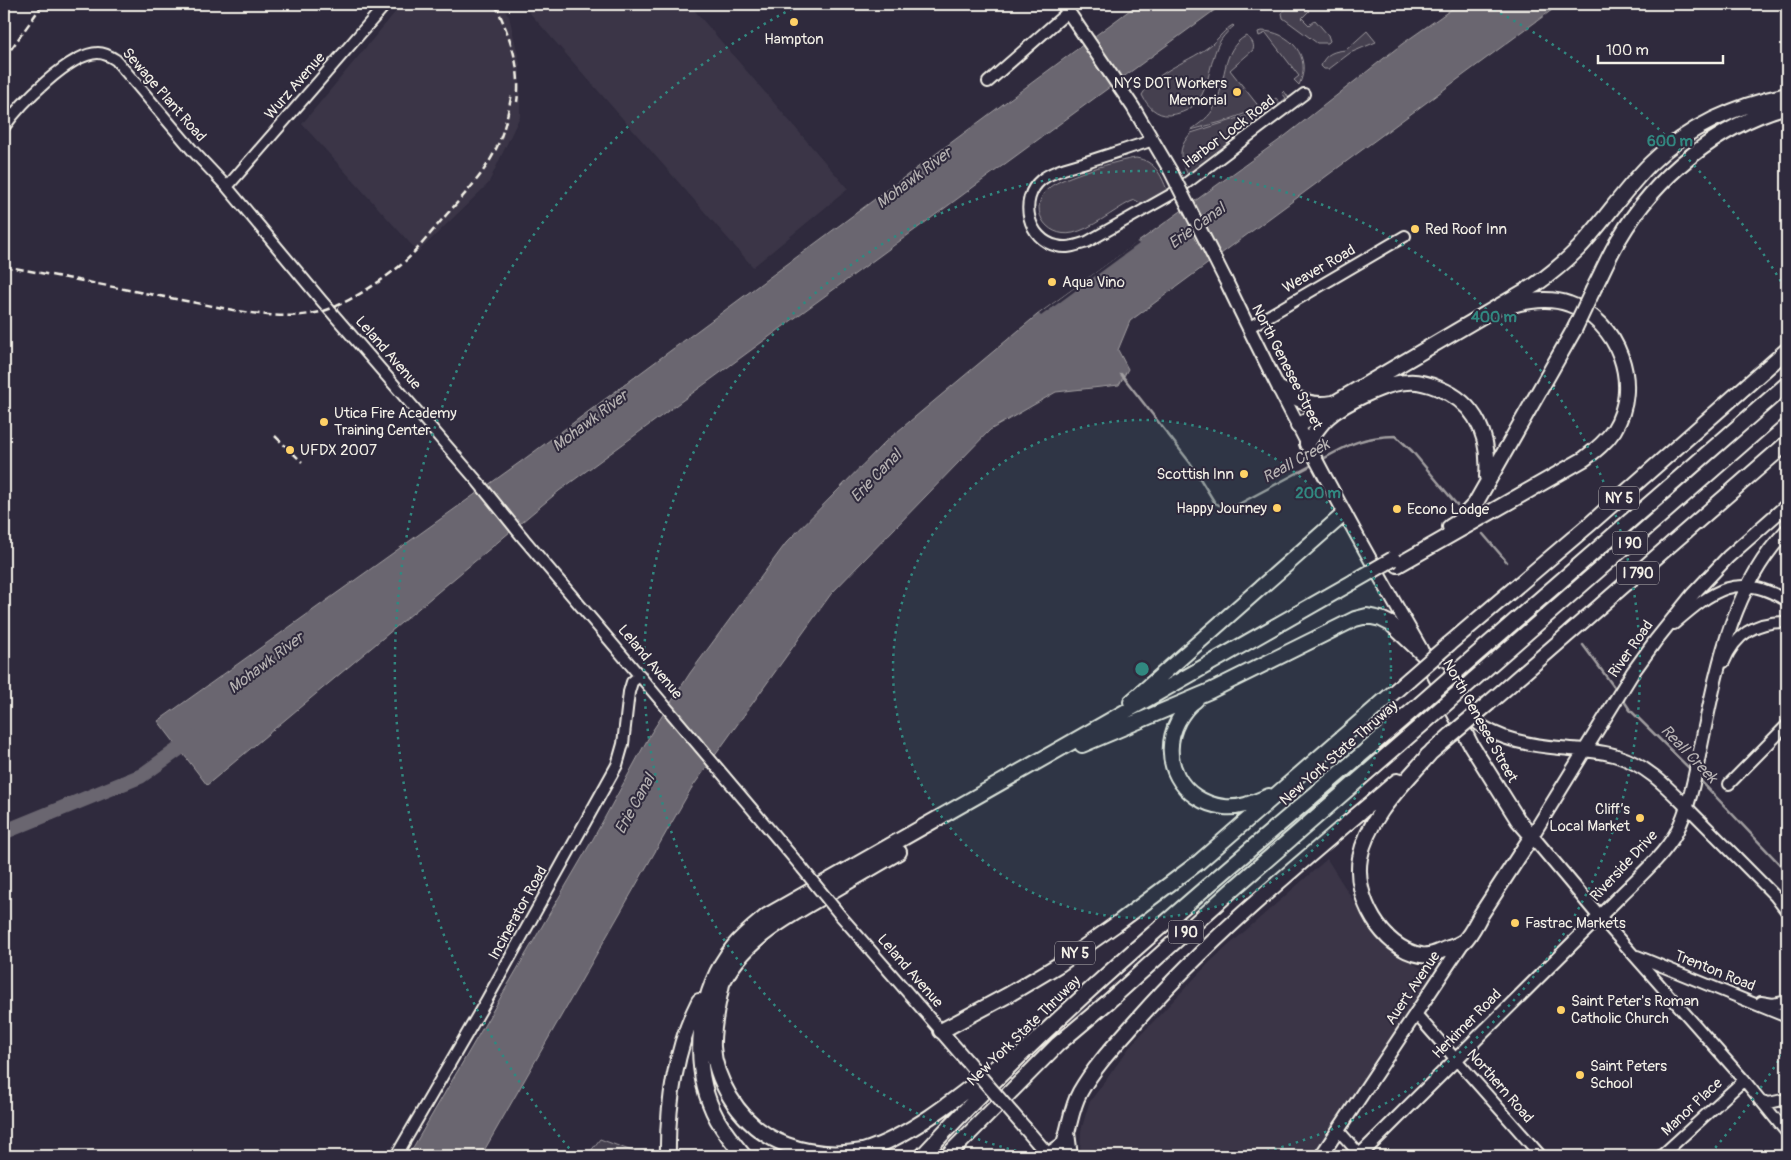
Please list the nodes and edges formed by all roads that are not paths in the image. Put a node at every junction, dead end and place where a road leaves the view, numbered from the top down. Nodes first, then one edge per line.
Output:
1 (386, 4) edge
2 (1066, 8) edge
3 (988, 82) dead end
4 (1304, 94) dead end
5 (1787, 94) edge
6 (1787, 106) edge
7 (4, 126) edge
8 (1153, 140) junction
9 (227, 187) junction
10 (1405, 236) dead end
11 (1490, 312) junction
12 (1248, 328) junction
13 (1787, 350) edge
14 (1787, 384) edge
15 (1280, 389) junction
16 (1336, 402) junction
17 (1787, 405) edge
18 (1298, 426) junction
19 (1787, 442) edge
20 (1310, 449) junction
21 (1487, 481) junction
22 (1787, 505) edge
23 (1344, 514) junction
24 (1787, 530) edge
25 (1396, 562) junction
26 (1356, 584) junction
27 (1748, 586) junction
28 (1787, 601) edge
29 (1787, 622) edge
30 (1656, 640) junction
31 (1421, 650) junction
32 (640, 675) junction
33 (1210, 691) junction
34 (1712, 693) junction
35 (1787, 725) edge
36 (1097, 729) junction
37 (1082, 745) junction
38 (1433, 750) junction
39 (1586, 750) junction
40 (1729, 784) dead end
41 (1285, 788) junction
42 (1687, 807) junction
43 (1532, 836) junction
44 (1787, 912) edge
45 (1599, 916) junction
46 (1464, 941) junction
47 (1632, 953) junction
48 (722, 965) junction
49 (722, 984) junction
50 (1740, 998) junction
51 (1787, 1001) edge
52 (1076, 1003) junction
53 (1415, 1013) junction
54 (1787, 1017) edge
55 (941, 1031) junction
56 (1456, 1058) junction
57 (1744, 1080) junction
58 (1787, 1099) edge
59 (1759, 1100) junction
60 (1339, 1131) junction
61 (1067, 1132) junction
62 (1787, 1133) edge
63 (396, 1156) edge
64 (668, 1156) edge
65 (744, 1156) edge
66 (753, 1156) edge
67 (922, 1156) edge
68 (947, 1156) edge
69 (1048, 1156) edge
70 (1070, 1156) edge
71 (1321, 1156) edge
72 (1360, 1156) edge
73 (1541, 1156) edge
74 (1661, 1156) edge

1 - 9 street, Wurz Avenue
2 - 3 street
2 - 8 main road, North Genesee Street
4 - 8 street, Harbor Lock Road
5 - 11 highway
6 - 21 highway, bridge
7 - 9 street, Sewage Plant Road
8 - 12 main road, North Genesee Street, bridge
9 - 32 street, Leland Avenue
10 - 12 street, Weaver Road
11 - 16 highway
11 - 25 highway
12 - 15 main road, North Genesee Street
13 - 41 highway, NY 5, bridge
14 - 52 highway, New York State Thruway / I 90, bridge
15 - 16 highway
15 - 18 main road, North Genesee Street
16 - 18 highway
17 - 68 highway, I 90, bridge
18 - 20 main road, North Genesee Street
19 - 38 highway, I 790, bridge
20 - 21 highway
20 - 23 main road, North Genesee Street
21 - 25 highway
22 - 30 main road, River Road
23 - 31 main road, North Genesee Street
23 - 36 highway
24 - 27 main road, Riverside Drive
25 - 26 highway, bridge
26 - 36 highway
26 - 37 highway
27 - 28 street
27 - 30 street
27 - 34 main road, Riverside Drive
29 - 34 street
30 - 39 main road, River Road
31 - 33 highway
31 - 39 main road
31 - 43 highway, North Genesee Street
32 - 55 street, Leland Avenue, bridge
32 - 63 street, Incinerator Road
33 - 37 highway
33 - 41 highway
34 - 42 main road, Riverside Drive
35 - 40 street
36 - 48 highway
37 - 49 highway
38 - 46 highway
38 - 61 highway
39 - 42 main road
39 - 43 main road, River Road
41 - 55 highway, NY 5
42 - 44 street
42 - 45 main road, Riverside Drive
43 - 45 main road, North Genesee Street
43 - 46 highway, Auert Avenue
45 - 47 street
45 - 56 main road, Herkimer Road
46 - 53 main road, Auert Avenue
47 - 50 street, Trenton Road
47 - 57 street
48 - 64 highway
48 - 65 highway
49 - 52 highway
49 - 66 highway
50 - 51 street
50 - 54 street, Trenton Road
52 - 67 highway, New York State Thruway / I 90
53 - 56 street, Northern Road
53 - 60 main road, Auert Avenue
55 - 69 main road, Leland Avenue, bridge
56 - 72 main road, Herkimer Road
56 - 73 street, Northern Road
57 - 59 street
57 - 74 street, Manor Place
58 - 59 street
59 - 62 street
60 - 71 main road, Auert Avenue
60 - 72 street
61 - 69 highway
61 - 70 highway

